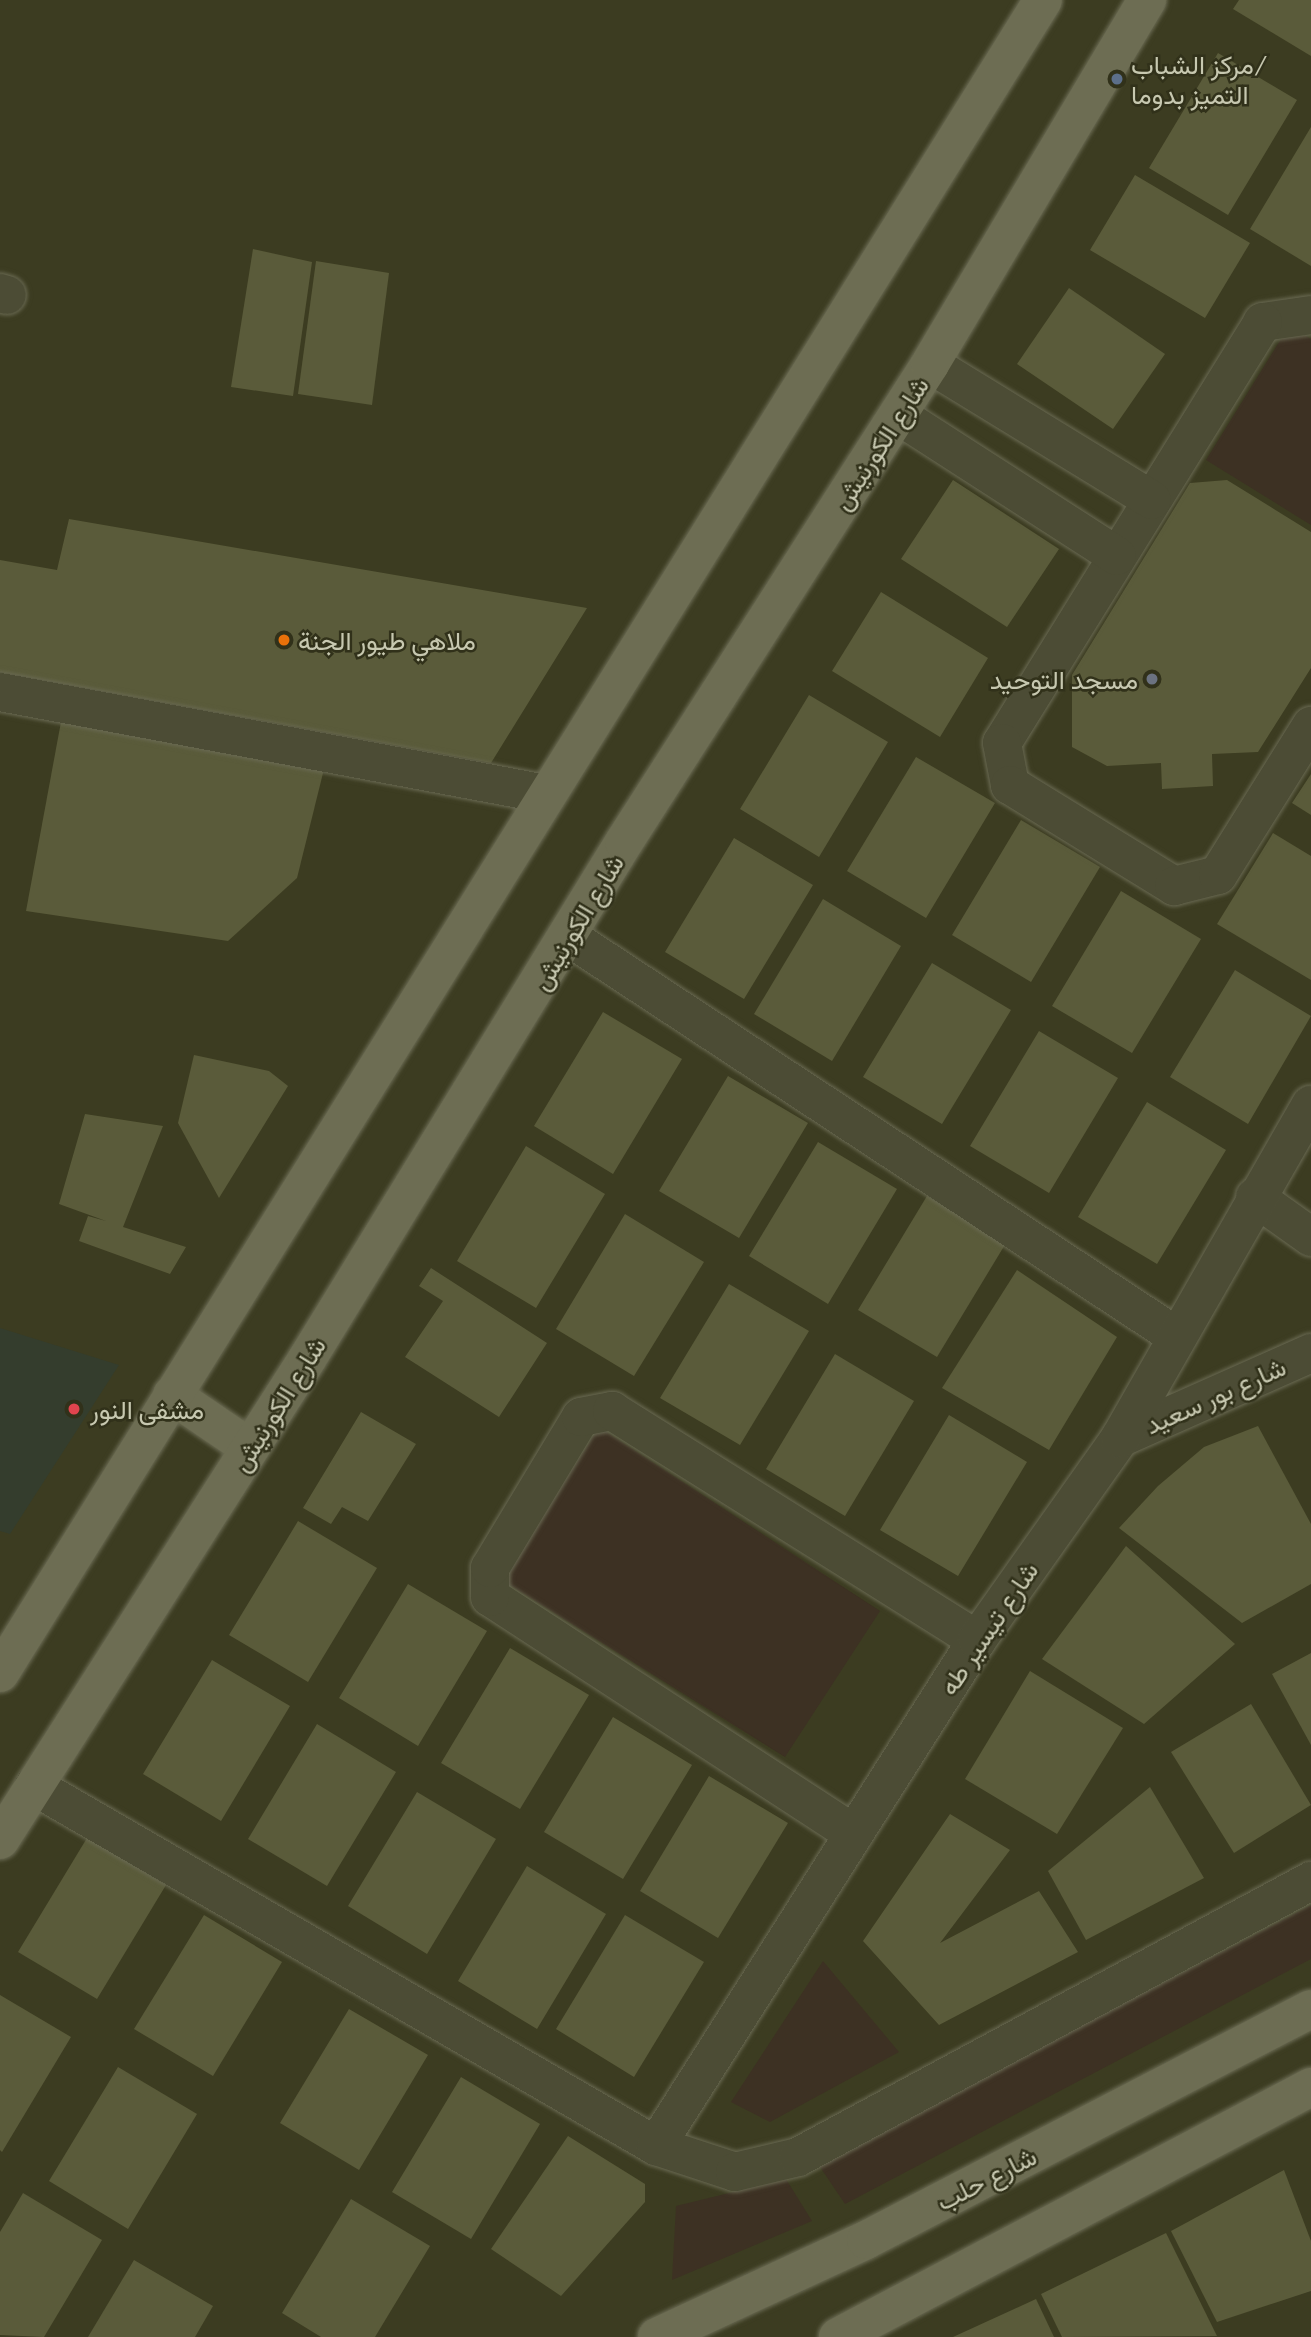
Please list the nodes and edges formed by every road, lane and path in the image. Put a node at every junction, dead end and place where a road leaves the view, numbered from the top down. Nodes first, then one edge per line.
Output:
1 (1043, 0) edge
2 (1147, 0) edge
3 (1311, 315) edge
4 (930, 364) junction
5 (898, 415) junction
6 (1152, 500) junction
7 (1117, 556) junction
8 (0, 692) edge
9 (1311, 726) edge
10 (547, 794) junction
11 (569, 937) junction
12 (1311, 1105) edge
13 (1255, 1197) junction
14 (1311, 1237) edge
15 (1176, 1336) junction
16 (1311, 1353) edge
17 (173, 1395) junction
18 (1119, 1438) junction
19 (250, 1448) junction
20 (977, 1640) junction
21 (0, 1673) edge
22 (34, 1786) junction
23 (854, 1834) junction
24 (0, 1840) edge
25 (1311, 1881) edge
26 (1311, 2009) edge
27 (1311, 2087) edge
28 (656, 2146) junction
29 (657, 2337) edge
30 (838, 2337) edge

1 - 10 main road
2 - 4 main road, شارع الكورنيش
3 - 6 street
4 - 5 main road, شارع الكورنيش
4 - 6 street
5 - 7 street
5 - 11 main road, شارع الكورنيش
6 - 7 street
7 - 9 street
8 - 10 street
10 - 17 main road
11 - 15 street
11 - 19 main road, شارع الكورنيش
12 - 13 street, شارع تيسير طه
13 - 14 street
13 - 15 street, شارع تيسير طه
15 - 18 street, شارع تيسير طه
16 - 18 street, شارع بور سعيد
17 - 19 main road
17 - 21 main road
18 - 20 street, شارع تيسير طه
19 - 22 main road, شارع الكورنيش
20 - 23 street, شارع تيسير طه
20 - 23 street
22 - 24 main road, شارع الكورنيش
22 - 28 street
23 - 28 street, شارع تيسير طه
25 - 28 street
26 - 29 main road, شارع حلب
27 - 30 main road

